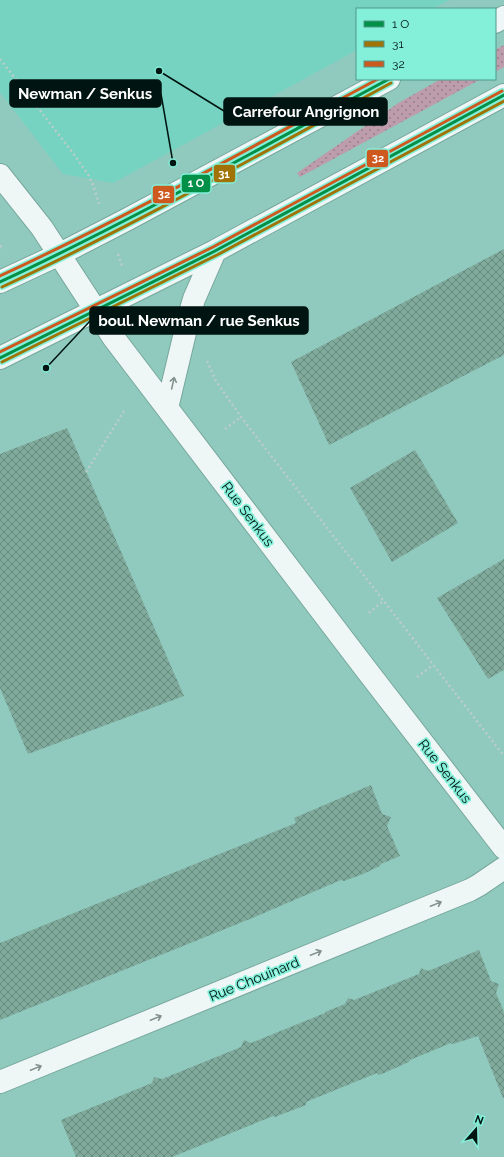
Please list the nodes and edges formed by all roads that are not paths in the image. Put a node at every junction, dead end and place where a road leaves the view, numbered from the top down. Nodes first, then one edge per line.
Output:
1 (387, 80) edge
2 (504, 95) edge
3 (0, 175) edge
4 (215, 251) junction
5 (60, 254) junction
6 (0, 282) edge
7 (96, 311) junction
8 (0, 358) edge
9 (167, 408) junction
10 (504, 848) edge
11 (504, 868) edge
12 (0, 1082) edge

1 - 5 street
2 - 4 street
3 - 5 street, Rue Senkus
4 - 7 street
9 -> 4 street
5 - 6 street
5 - 7 street, Rue Senkus
7 - 8 street
7 - 9 street, Rue Senkus
9 - 10 street, Rue Senkus
12 -> 11 street, Rue Chouinard

